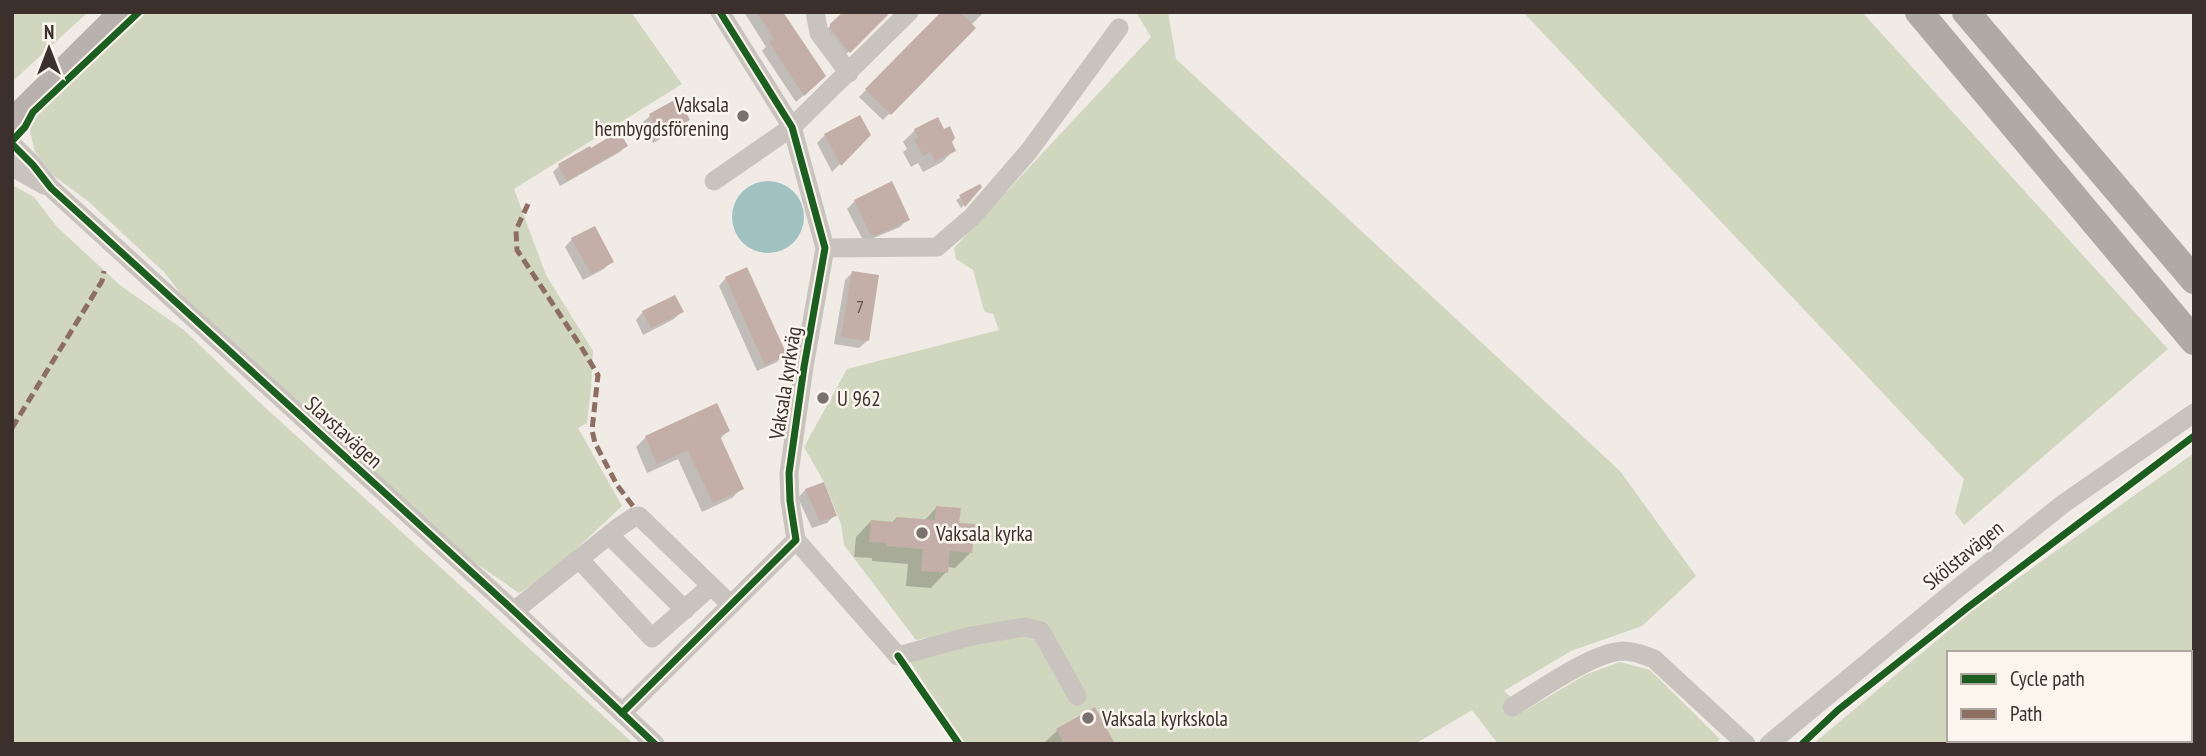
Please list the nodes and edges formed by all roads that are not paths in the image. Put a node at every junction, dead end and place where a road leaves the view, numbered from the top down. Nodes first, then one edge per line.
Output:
1 (121, 12) edge
2 (720, 12) edge
3 (815, 12) edge
4 (909, 12) edge
5 (1919, 12) edge
6 (1966, 12) edge
7 (1119, 28) dead end
8 (84, 47) junction
9 (849, 73) junction
10 (12, 103) edge
11 (12, 120) edge
12 (792, 127) junction
13 (12, 144) edge
14 (12, 167) edge
15 (714, 181) dead end
16 (51, 188) junction
17 (825, 248) junction
18 (2194, 280) edge
19 (2194, 341) edge
20 (2194, 413) edge
21 (609, 535) junction
22 (796, 540) junction
23 (579, 559) junction
24 (711, 586) junction
25 (731, 605) junction
26 (685, 610) junction
27 (514, 611) junction
28 (1077, 696) dead end
29 (1512, 708) dead end
30 (622, 713) junction
31 (654, 744) edge
32 (1746, 744) edge
33 (1769, 744) edge

1 - 8 main road
2 - 12 street, Vaksala kyrkväg
3 - 9 street
4 - 9 street
5 - 19 highway
6 - 18 highway
7 - 17 street
8 - 10 main road
8 - 11 main road
9 - 12 street
12 - 15 street
12 - 17 street, Vaksala kyrkväg
13 - 16 street, Slavstavägen
14 - 16 street, Slavstavägen
16 - 27 street, Slavstavägen
17 - 22 street, Vaksala kyrkväg
20 - 33 street, Skölstavägen
21 - 23 street
21 - 24 street
21 - 26 street
22 - 25 street
22 - 28 street
23 - 26 street
23 - 27 street
24 - 25 street
24 - 26 street
25 - 30 street
27 - 30 street, Slavstavägen
29 - 32 street
30 - 31 street, Slavstavägen

